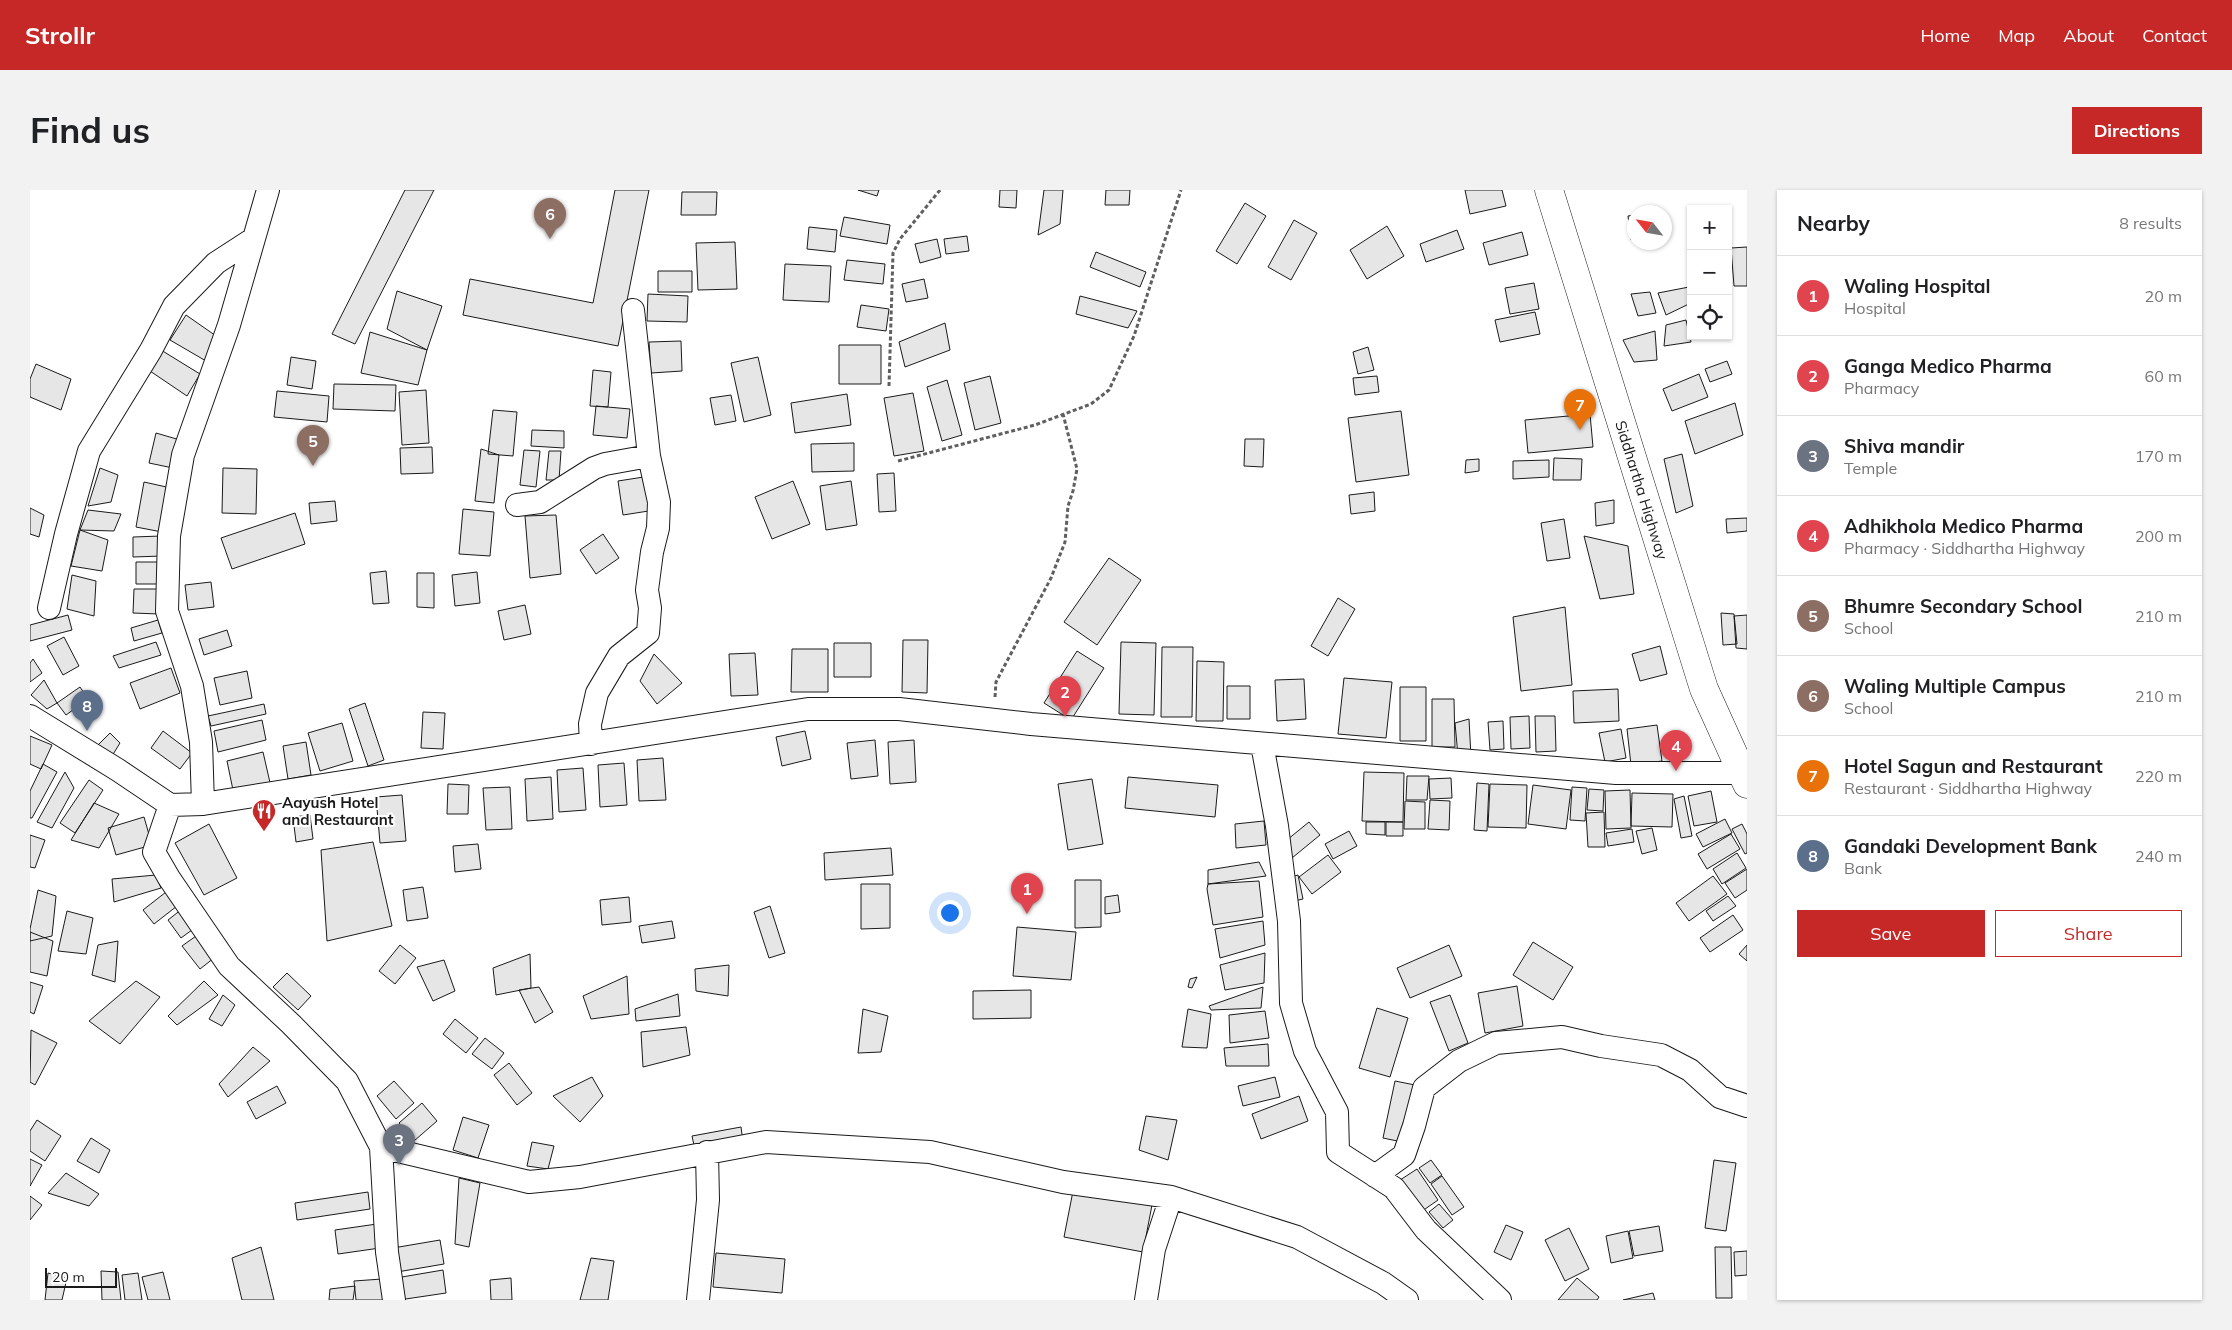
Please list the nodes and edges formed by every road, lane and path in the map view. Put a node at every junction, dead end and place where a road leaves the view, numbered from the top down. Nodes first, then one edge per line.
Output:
1 (268, 190) edge
2 (940, 190) edge
3 (1181, 190) edge
4 (1549, 190) edge
5 (253, 239) junction
6 (633, 310) dead end
7 (889, 386) dead end
8 (1063, 414) junction
9 (649, 456) junction
10 (898, 462) dead end
11 (517, 505) dead end
12 (49, 608) dead end
13 (30, 716) edge
14 (995, 720) junction
15 (590, 744) junction
16 (1262, 744) junction
17 (1745, 779) edge
18 (203, 804) junction
19 (170, 806) junction
20 (1747, 1106) edge
21 (381, 1147) junction
22 (707, 1152) junction
23 (1375, 1176) junction
24 (1171, 1197) junction
25 (394, 1300) edge
26 (698, 1300) edge
27 (1146, 1300) edge
28 (1407, 1300) edge
29 (1500, 1300) edge

1 - 5 street
2 - 7 path
3 - 8 path
4 - 17 highway, Siddhartha Highway
5 - 12 street
5 - 18 street
6 - 9 street
8 - 10 path
8 - 14 path
9 - 11 street
9 - 15 street
13 - 19 street
14 - 15 street
14 - 16 street
15 - 18 street
16 - 17 street
16 - 23 street
18 - 19 street
19 - 21 street
20 - 23 street
21 - 22 street
21 - 25 street
22 - 24 street
22 - 26 street
23 - 29 street
24 - 27 street
24 - 28 street

